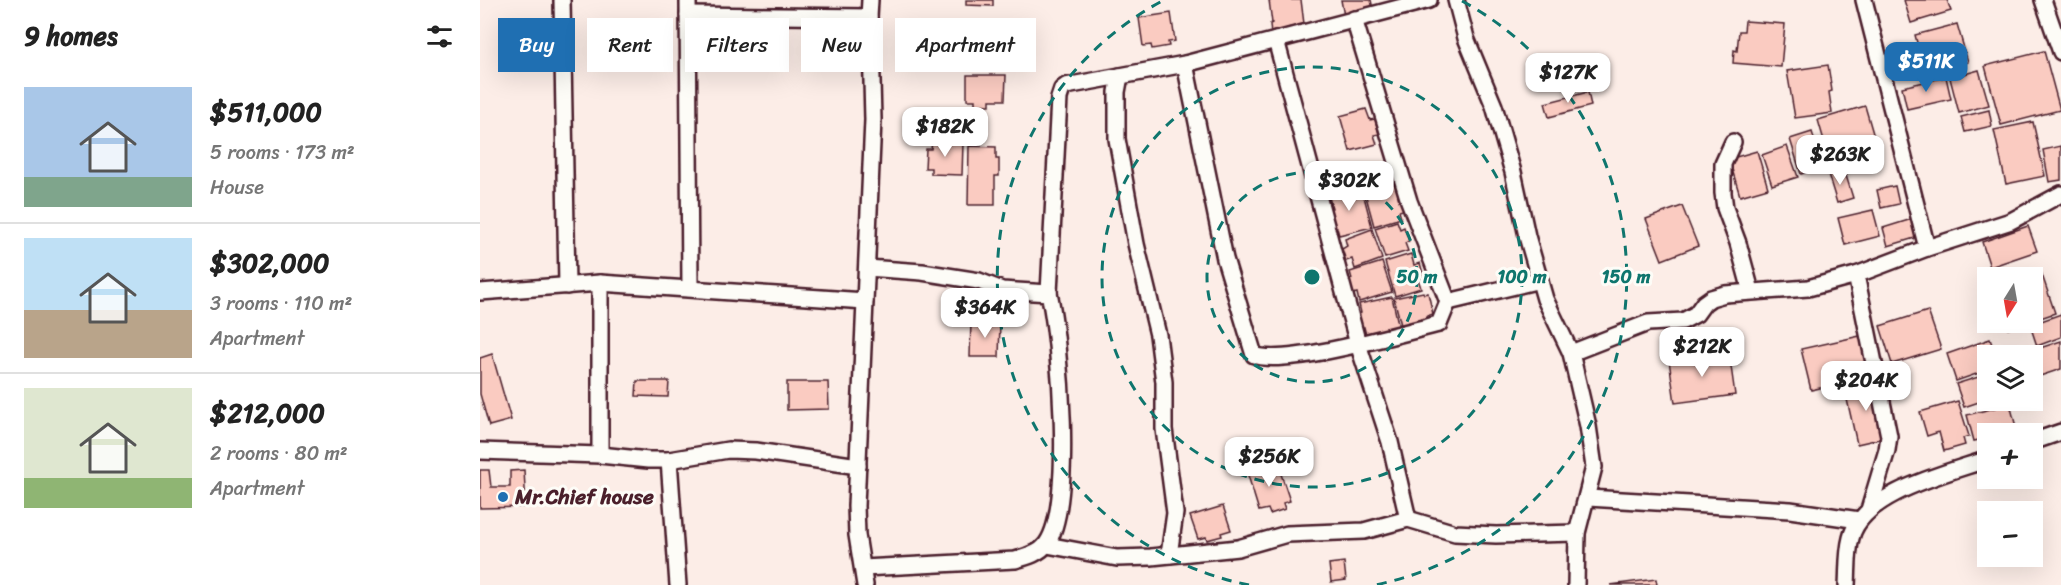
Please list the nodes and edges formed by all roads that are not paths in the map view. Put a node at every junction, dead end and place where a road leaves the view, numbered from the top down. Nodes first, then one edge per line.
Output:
1 (562, 0) edge
2 (870, 0) edge
3 (1429, 0) edge
4 (1456, 0) edge
5 (1864, 0) edge
6 (2043, 0) edge
7 (688, 8) edge
8 (869, 17) junction
9 (1354, 19) junction
10 (1276, 40) junction
11 (2061, 52) edge
12 (1185, 64) junction
13 (1120, 76) junction
14 (1733, 142) dead end
15 (2061, 194) edge
16 (1927, 248) junction
17 (867, 268) junction
18 (1856, 275) junction
19 (1540, 280) junction
20 (600, 283) junction
21 (567, 286) junction
22 (690, 288) junction
23 (1751, 291) junction
24 (480, 292) edge
25 (1049, 293) junction
26 (865, 301) junction
27 (1448, 302) junction
28 (1358, 344) junction
29 (1571, 353) junction
30 (2061, 432) edge
31 (2043, 438) edge
32 (480, 451) edge
33 (600, 455) junction
34 (669, 460) junction
35 (1977, 463) edge
36 (858, 466) junction
37 (1588, 498) junction
38 (1864, 515) junction
39 (1408, 519) junction
40 (1577, 533) junction
41 (1047, 545) junction
42 (1169, 555) junction
43 (863, 568) junction
44 (678, 585) edge
45 (865, 585) edge
46 (1576, 585) edge
47 (1847, 585) edge

1 - 21 street
2 - 8 street
3 - 9 street
4 - 19 street
5 - 16 street
6 - 11 street
7 - 8 street
7 - 22 street
8 - 17 street
9 - 10 street
9 - 27 street
10 - 12 street
10 - 28 street
12 - 13 street
12 - 28 street
13 - 25 street
13 - 42 street
14 - 23 street
15 - 16 street
16 - 18 street
17 - 25 street
17 - 26 street
18 - 23 street
18 - 38 street
19 - 27 street
19 - 29 street
20 - 21 street
20 - 22 street
20 - 33 street
21 - 24 street
22 - 26 street
23 - 29 street
25 - 41 street
26 - 36 street
27 - 28 street
28 - 39 street
29 - 37 street
30 - 31 street
32 - 33 street
33 - 34 street
34 - 36 street
34 - 44 street
35 - 38 street
36 - 43 street
37 - 38 street
37 - 40 street
38 - 47 street
39 - 40 street
39 - 42 street
40 - 46 street
41 - 42 street
41 - 43 street
43 - 45 street

